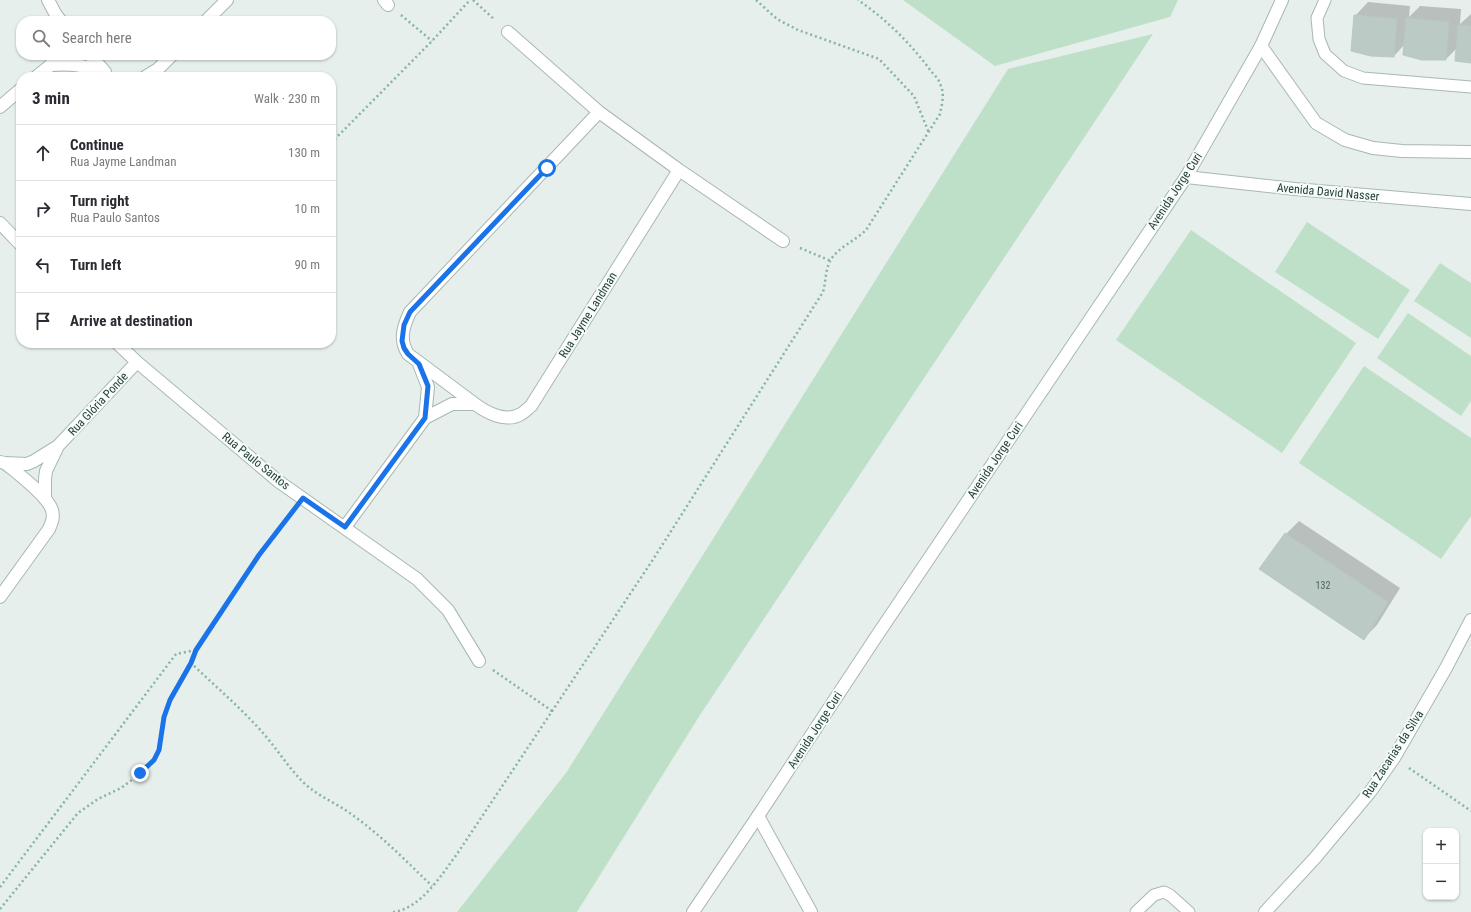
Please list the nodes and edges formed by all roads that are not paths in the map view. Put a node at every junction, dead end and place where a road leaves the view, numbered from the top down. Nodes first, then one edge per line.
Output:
1 (48, 0) edge
2 (227, 0) edge
3 (1282, 0) edge
4 (1325, 0) edge
5 (56, 16) edge
6 (211, 16) edge
7 (508, 32) dead end
8 (1261, 46) junction
9 (53, 60) edge
10 (94, 60) edge
11 (167, 60) edge
12 (41, 72) edge
13 (100, 72) edge
14 (105, 72) edge
15 (153, 72) edge
16 (1471, 87) edge
17 (16, 94) edge
18 (0, 107) edge
19 (599, 112) junction
20 (1471, 152) edge
21 (679, 170) junction
22 (1186, 177) junction
23 (1471, 204) edge
24 (0, 223) edge
25 (16, 240) edge
26 (783, 240) dead end
27 (122, 348) edge
28 (137, 362) junction
29 (419, 364) junction
30 (475, 404) junction
31 (425, 418) junction
32 (58, 446) junction
33 (2, 463) edge
34 (45, 499) junction
35 (345, 527) junction
36 (0, 597) edge
37 (1471, 620) edge
38 (479, 660) road end
39 (758, 816) junction
40 (693, 912) edge
41 (811, 912) edge
42 (1136, 912) edge
43 (1189, 912) edge
44 (1265, 912) edge

1 - 5 street
2 - 6 street
3 - 8 street, Avenida Jorge Curi
4 - 16 lane
7 - 19 street
8 - 20 street
8 - 22 street, Avenida Jorge Curi
9 - 12 street
9 - 13 street
10 - 14 street
11 - 15 street
17 - 18 street
19 - 21 street
19 - 29 street, Rua Jayme Landman
21 - 26 street
21 - 30 street, Rua Jayme Landman
22 - 23 street, Avenida David Nasser
22 - 39 street, Avenida Jorge Curi
24 - 25 street
27 - 28 street, Rua Paulo Santos
28 - 32 street, Rua Glória Ponde
28 - 35 street, Rua Paulo Santos
29 - 30 street, Rua Jayme Landman
29 - 31 street, Rua Jayme Landman
30 - 31 street
31 - 35 street
32 - 33 street, Rua Glória Ponde
32 - 34 street, Rua Glória Ponde
33 - 34 street, Rua Glória Ponde
34 - 36 street, Rua Glória Ponde
35 - 38 street, Rua Paulo Santos
37 - 44 street, Rua Zacarias da Silva
39 - 40 street, Avenida Jorge Curi
39 - 41 street
42 - 43 lane

